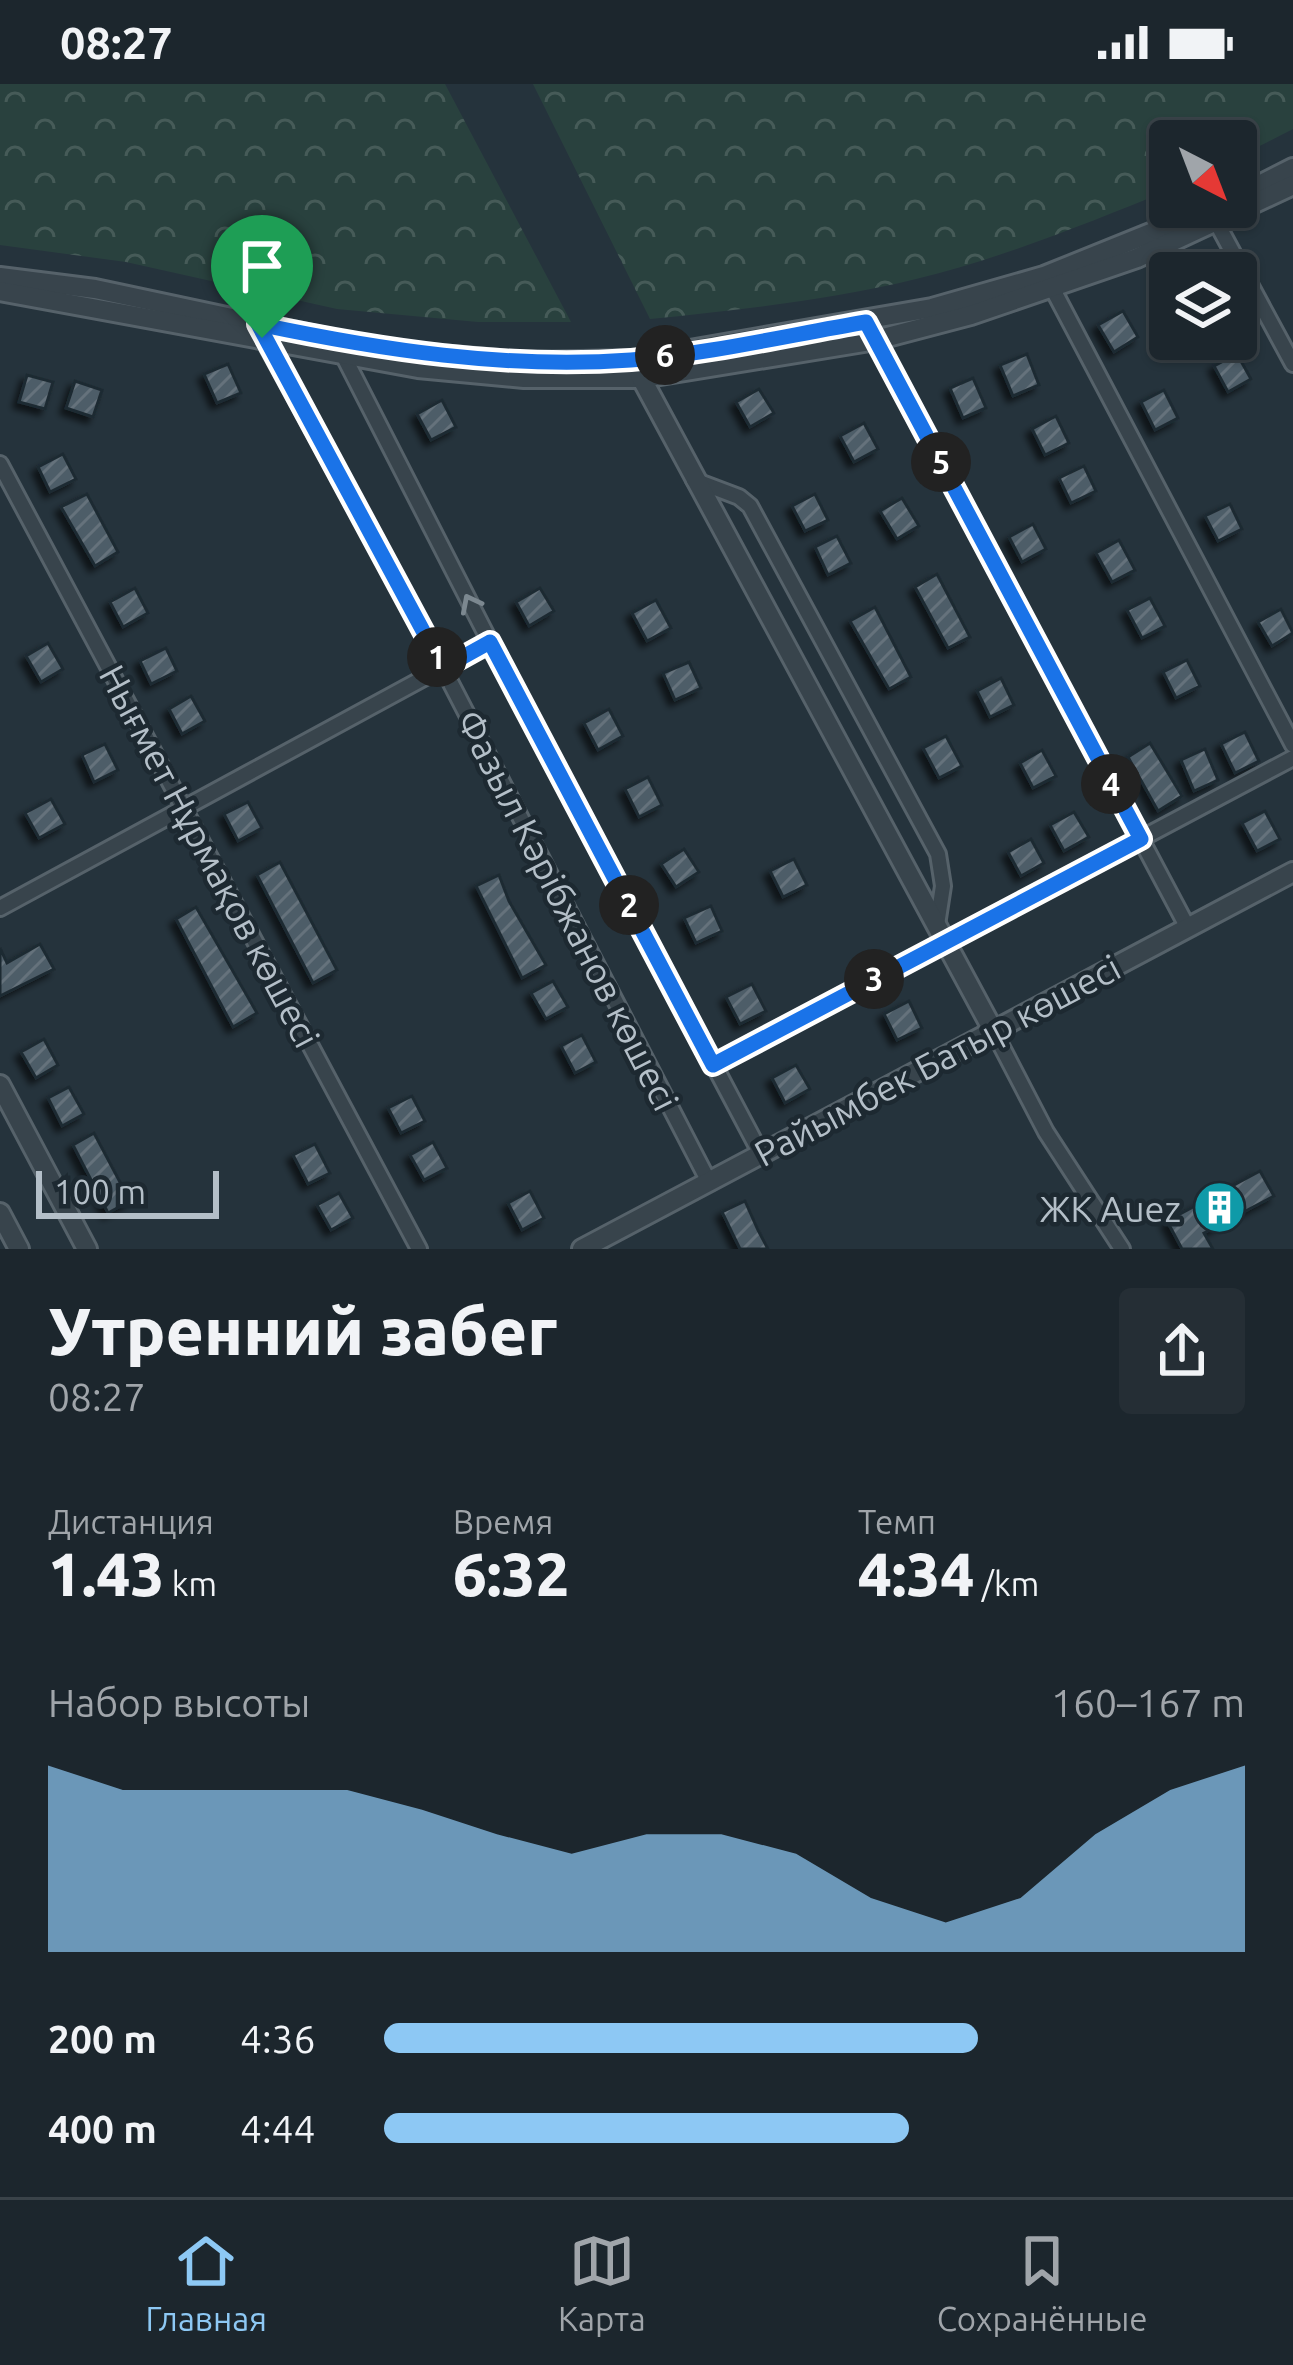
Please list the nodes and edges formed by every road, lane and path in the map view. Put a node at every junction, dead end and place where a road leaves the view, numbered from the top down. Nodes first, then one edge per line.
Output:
1 (1293, 169) edge
2 (1293, 185) edge
3 (1257, 187) edge
4 (1257, 198) edge
5 (1179, 228) edge
6 (1222, 228) edge
7 (0, 278) edge
8 (1049, 283) junction
9 (0, 291) edge
10 (866, 322) junction
11 (260, 331) junction
12 (876, 340) junction
13 (340, 349) junction
14 (1293, 364) edge
15 (637, 369) junction
16 (0, 464) edge
17 (694, 480) junction
18 (490, 642) junction
19 (443, 668) junction
20 (1293, 745) edge
21 (1293, 758) edge
22 (185, 810) junction
23 (1141, 839) junction
24 (1293, 872) edge
25 (0, 908) edge
26 (1188, 928) junction
27 (939, 936) junction
28 (994, 1032) junction
29 (713, 1065) junction
30 (0, 1084) edge
31 (760, 1152) junction
32 (708, 1180) junction
33 (0, 1213) edge
34 (19, 1249) edge
35 (87, 1249) edge
36 (419, 1249) edge
37 (582, 1249) edge
38 (1122, 1249) edge

1 - 3 street
2 - 4 street
5 - 8 street
6 - 14 street
7 - 11 street
8 - 10 street
8 - 12 street
8 - 20 street
9 - 11 street
10 - 12 street
10 - 15 street
11 - 13 street
11 - 19 street, Фазыл Кәрібжанов көшесі
12 - 15 street
12 - 23 street
13 - 15 street
18 -> 13 street
15 - 17 street
16 - 22 street, Нығмет Нұрмақов көшесі
17 - 27 street
17 - 27 street
18 - 19 street
18 - 29 street
19 - 22 street
19 - 32 street, Фазыл Кәрібжанов көшесі
21 - 23 street
22 - 25 street
22 - 36 street, Нығмет Нұрмақов көшесі
23 - 26 street
23 - 27 street
24 - 26 street, Райымбек Батыр көшесі
26 - 28 street, Райымбек Батыр көшесі
27 - 28 street
27 - 29 street
28 - 31 street, Райымбек Батыр көшесі
28 - 38 street
29 - 31 street
30 - 35 street
31 - 32 street, Райымбек Батыр көшесі
32 - 37 street, Райымбек Батыр көшесі
33 - 34 street

